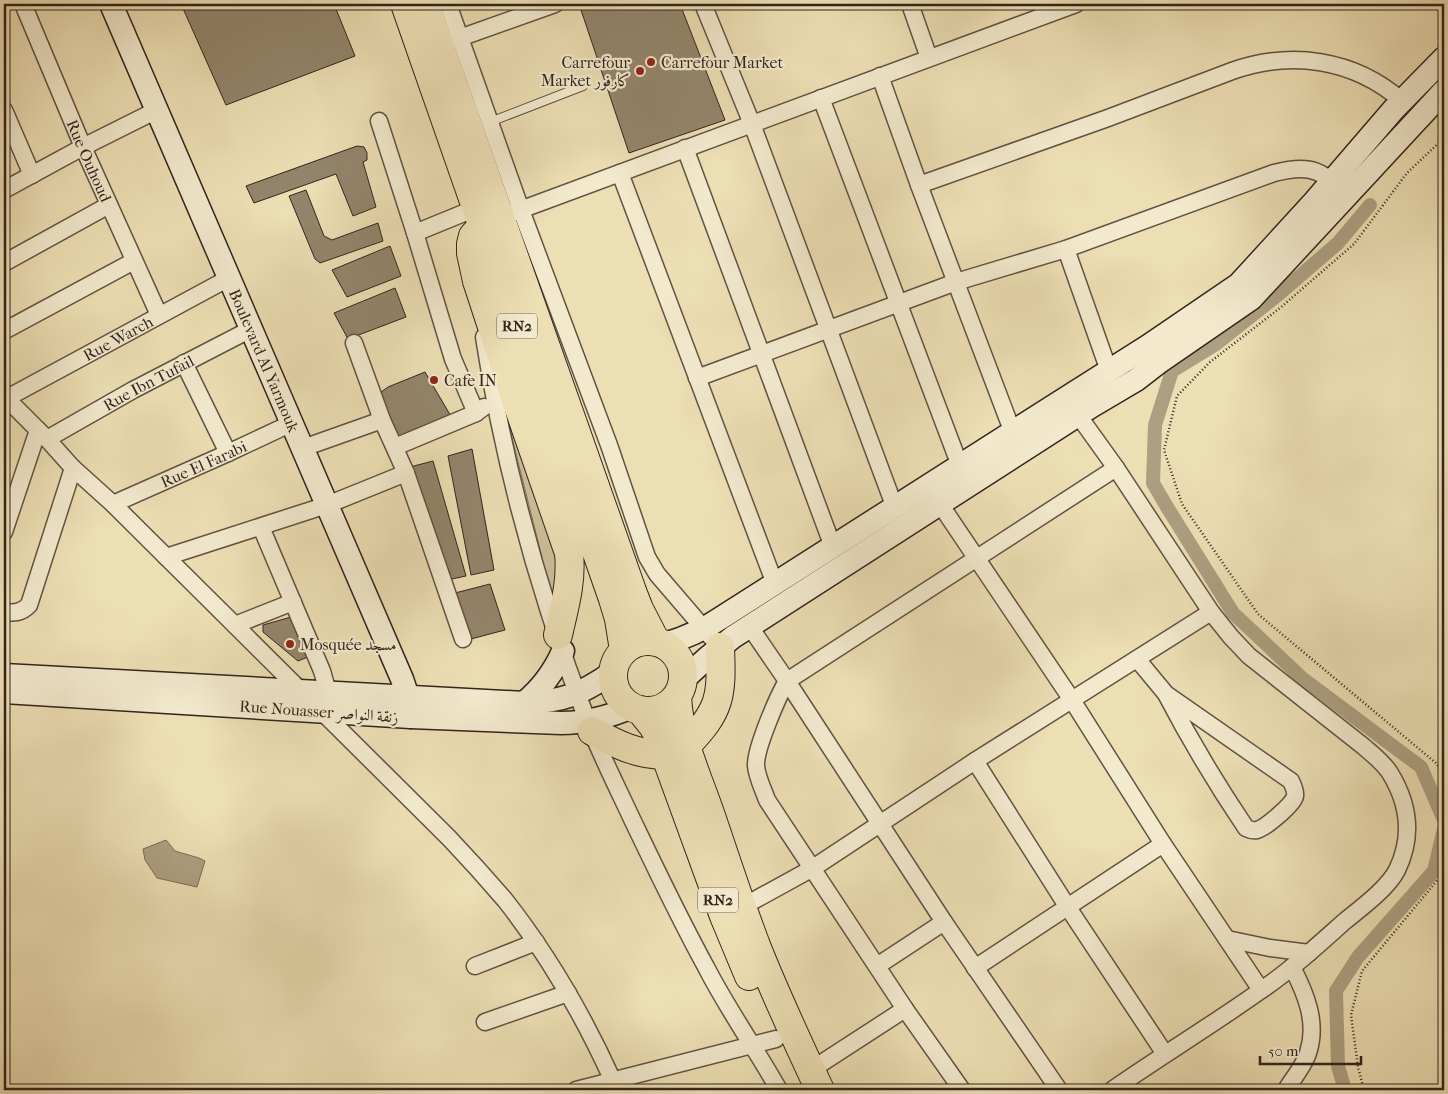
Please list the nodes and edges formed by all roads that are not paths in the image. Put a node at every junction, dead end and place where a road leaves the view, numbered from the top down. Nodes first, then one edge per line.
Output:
1 (23, 4) edge
2 (112, 4) edge
3 (405, 4) edge
4 (425, 4) edge
5 (448, 4) edge
6 (555, 4) edge
7 (703, 4) edge
8 (910, 4) edge
9 (1076, 4) edge
10 (1043, 9) edge
11 (450, 42) junction
12 (929, 58) junction
13 (1444, 58) edge
14 (880, 76) junction
15 (583, 86) dead end
16 (1444, 91) edge
17 (821, 98) junction
18 (1402, 101) junction
19 (4, 110) edge
20 (157, 110) junction
21 (379, 121) dead end
22 (490, 122) junction
23 (752, 124) junction
24 (83, 147) junction
25 (685, 148) junction
26 (620, 173) junction
27 (32, 175) junction
28 (919, 185) junction
29 (1339, 189) junction
30 (4, 190) edge
31 (109, 204) junction
32 (495, 215) junction
33 (415, 233) junction
34 (1066, 250) junction
35 (134, 261) junction
36 (4, 263) edge
37 (229, 278) junction
38 (477, 281) junction
39 (956, 282) junction
40 (898, 303) junction
41 (159, 315) junction
42 (251, 329) junction
43 (828, 329) junction
44 (4, 331) edge
45 (354, 343) dead end
46 (762, 354) junction
47 (184, 363) junction
48 (1109, 371) junction
49 (697, 378) junction
50 (5, 397) edge
51 (495, 398) junction
52 (476, 413) junction
53 (1078, 415) junction
54 (382, 420) junction
55 (292, 423) junction
56 (1013, 433) junction
57 (43, 434) junction
58 (395, 447) junction
59 (303, 448) junction
60 (228, 453) junction
61 (960, 466) junction
62 (72, 468) junction
63 (1116, 468) junction
64 (406, 473) junction
65 (10, 490) edge
66 (113, 504) junction
67 (940, 504) junction
68 (327, 505) junction
69 (894, 508) junction
70 (262, 526) junction
71 (4, 532) edge
72 (833, 547) junction
73 (166, 557) junction
74 (977, 558) junction
75 (775, 584) junction
76 (293, 602) junction
77 (4, 612) edge
78 (1211, 612) junction
79 (235, 625) junction
80 (750, 627) junction
81 (463, 638) dead end
82 (712, 638) junction
83 (560, 643) junction
84 (660, 643) junction
85 (1137, 659) junction
86 (618, 661) junction
87 (4, 675) edge
88 (787, 681) junction
89 (680, 688) junction
90 (300, 691) junction
91 (4, 692) edge
92 (578, 693) junction
93 (1166, 694) junction
94 (1072, 700) junction
95 (325, 702) junction
96 (524, 703) junction
97 (409, 707) junction
98 (636, 709) junction
99 (590, 726) junction
100 (675, 751) junction
101 (975, 761) junction
102 (880, 823) junction
103 (1163, 844) junction
104 (812, 868) junction
105 (1067, 906) junction
106 (742, 907) junction
107 (944, 922) junction
108 (1227, 939) junction
109 (536, 942) junction
110 (1309, 953) junction
111 (475, 966) dead end
112 (877, 966) junction
113 (1292, 967) junction
114 (975, 968) junction
115 (1261, 990) junction
116 (568, 993) junction
117 (905, 1009) junction
118 (485, 1022) dead end
119 (764, 1042) junction
120 (1165, 1054) junction
121 (613, 1081) junction
122 (810, 1084) edge
123 (576, 1090) edge
124 (779, 1090) edge
125 (962, 1090) edge
126 (1059, 1090) edge
127 (1112, 1090) edge
128 (1286, 1090) edge

1 - 24 street, Rue Ouhoud
2 - 20 main road, Boulevard Al Yarmouk
3 - 32 highway, RN2
4 - 11 highway, RN2
5 - 11 street
6 - 11 street
7 - 23 street
8 - 12 street
9 - 10 street
10 - 12 street
11 - 22 street
11 - 32 highway, RN2
12 - 14 street
13 - 18 main road
14 - 17 street
14 - 28 street
15 - 22 lane
16 - 29 main road
17 - 23 street
17 - 40 street
18 - 28 street
18 - 29 main road
19 - 27 street
20 - 24 street
20 - 37 main road, Boulevard Al Yarmouk
21 - 33 street
22 - 32 street
23 - 25 street
23 - 43 street
24 - 27 street
24 - 31 street, Rue Ouhoud
25 - 26 street
25 - 46 street
26 - 32 street
26 - 49 street
27 - 30 street
28 - 39 street
29 - 34 street
29 - 48 main road
29 - 53 main road
31 - 35 street, Rue Ouhoud
31 - 36 street
32 - 33 street
32 - 38 highway
32 - 82 street
32 - 84 highway, RN2
32 - 86 highway, RN2
33 - 52 street
34 - 39 street
34 - 48 street
35 - 41 street, Rue Ouhoud
35 - 44 street
37 - 41 street, Rue Warch
37 - 42 main road, Boulevard Al Yarmouk
38 - 51 street
38 - 83 highway
39 - 40 street
39 - 56 street
40 - 43 street
40 - 61 street
41 - 50 street, Rue Warch
42 - 47 street, Rue Ibn Tufail
42 - 55 main road, Boulevard Al Yarmouk
43 - 46 street
43 - 69 street
45 - 54 street
46 - 49 street
46 - 72 street
47 - 57 street, Rue Ibn Tufail
47 - 60 street
48 - 56 main road
49 - 75 street
50 - 57 street
51 - 52 street
51 - 83 street
52 - 58 street
53 - 63 street
53 - 67 main road
54 - 58 street
54 - 59 street
55 - 59 main road, Boulevard Al Yarmouk
55 - 60 street, Rue El Farabi
56 - 61 main road
57 - 62 street
57 - 65 street
58 - 64 street
59 - 68 main road, Boulevard Al Yarmouk
60 - 66 street, Rue El Farabi
61 - 69 main road
62 - 66 street
62 - 77 street
63 - 74 street
63 - 78 street
64 - 68 street
64 - 81 street
65 - 71 street
66 - 73 street
67 - 74 street
67 - 80 main road
68 - 70 street
68 - 97 main road, Boulevard Al Yarmouk
69 - 72 main road
70 - 73 street
70 - 76 street
72 - 75 main road
73 - 79 street
74 - 88 street
74 - 94 street
75 - 82 main road
76 - 79 street
76 - 95 street
78 - 85 street
78 - 110 street
79 - 90 street
80 - 82 main road
80 - 88 street
82 - 84 main road
82 - 89 main road
82 - 100 highway
83 - 92 street
83 - 96 main road
84 - 86 highway
84 - 89 highway, RN2
85 - 93 street
85 - 94 street
86 - 92 main road
86 - 98 highway, RN2
87 - 90 main road
88 - 102 street
88 - 104 street
89 - 98 highway
89 - 100 highway, RN2
90 - 95 main road
91 - 95 main road, Rue Nouasser زنقة النواصر
92 - 96 main road
92 - 99 street
93 - 93 street
94 - 101 street
94 - 103 street
95 - 97 main road, Rue Nouasser زنقة النواصر
95 - 109 street
96 - 97 main road
97 - 99 main road, Rue Nouasser زنقة النواصر
98 - 99 main road, Rue Nouasser زنقة النواصر
98 - 100 highway, RN2
99 - 100 highway
99 - 119 street
100 - 106 highway, RN2
100 - 119 highway, RN2
101 - 102 street
101 - 105 street
102 - 104 street
102 - 107 street
103 - 105 street
103 - 108 street
104 - 106 street
104 - 112 street
105 - 114 street
105 - 120 street
106 - 122 highway, RN2
107 - 112 street
107 - 114 street
108 - 110 street
108 - 115 street
109 - 111 street
109 - 116 street
110 - 113 street
112 - 117 street
113 - 115 street
113 - 128 street
114 - 126 street
115 - 120 street
116 - 118 street
116 - 121 street
117 - 122 street
117 - 125 street
119 - 121 street
119 - 122 highway, RN2
119 - 124 street
120 - 127 street
121 - 123 street

